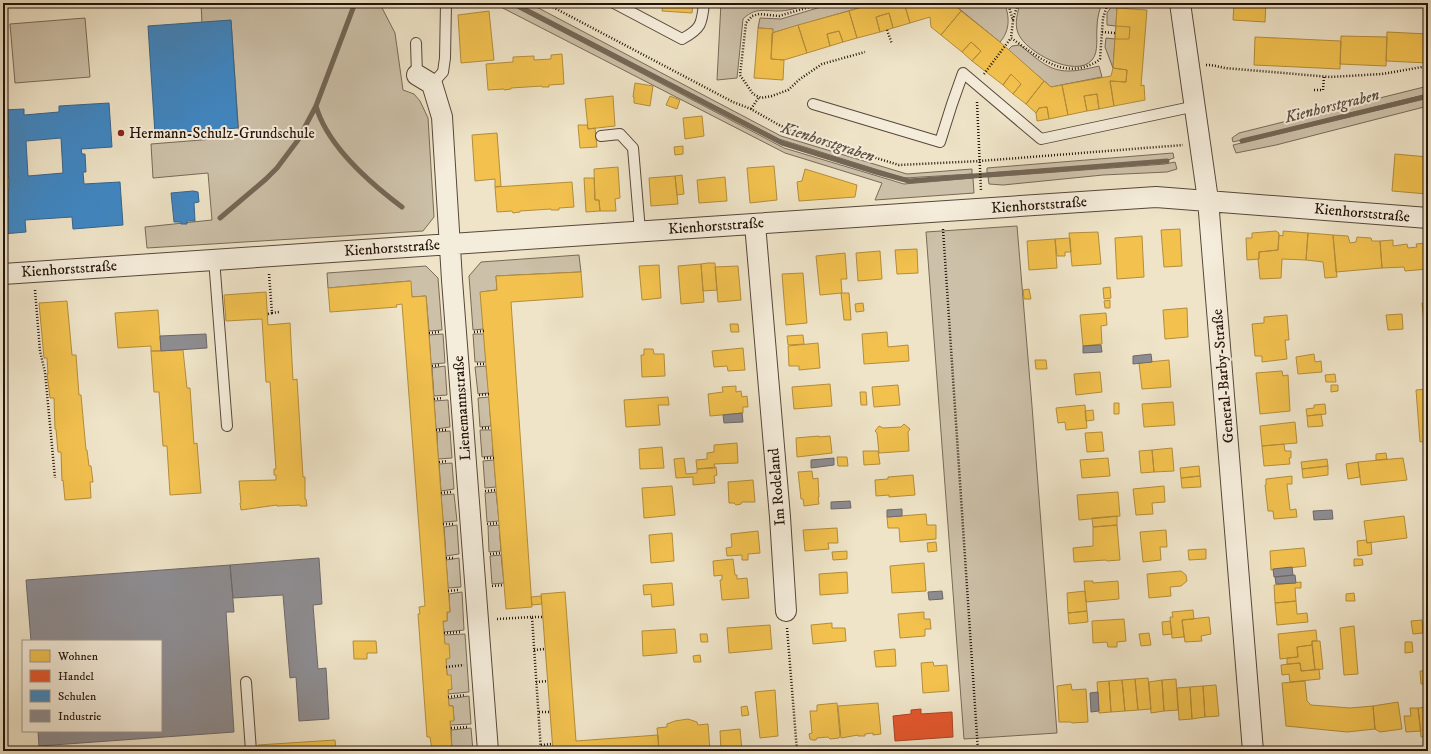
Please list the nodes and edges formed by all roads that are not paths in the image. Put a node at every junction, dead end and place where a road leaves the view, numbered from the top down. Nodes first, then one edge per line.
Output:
1 (446, 3) edge
2 (614, 3) edge
3 (704, 3) edge
4 (1180, 3) edge
5 (416, 43) dead end
6 (424, 79) junction
7 (813, 104) dead end
8 (1196, 106) junction
9 (601, 136) dead end
10 (1208, 200) junction
11 (1428, 218) edge
12 (755, 224) junction
13 (640, 231) junction
14 (450, 244) junction
15 (214, 259) junction
16 (3, 274) edge
17 (227, 426) dead end
18 (786, 611) road end
19 (246, 682) dead end
20 (251, 751) edge
21 (488, 751) edge
22 (1253, 751) edge

1 - 6 lane
2 - 3 lane
4 - 8 street, General-Barby-Straße
5 - 6 lane
6 - 14 street, Lienemannstraße
7 - 8 lane
8 - 10 street, General-Barby-Straße
9 - 13 lane
10 - 11 street, Kienhorststraße
10 - 12 street, Kienhorststraße
10 - 22 street, General-Barby-Straße
12 - 13 street, Kienhorststraße
12 - 18 street, Im Rodeland
13 - 14 street, Kienhorststraße
14 - 15 street, Kienhorststraße
14 - 21 street, Lienemannstraße
15 - 16 street, Kienhorststraße
15 - 17 lane
19 - 20 lane

